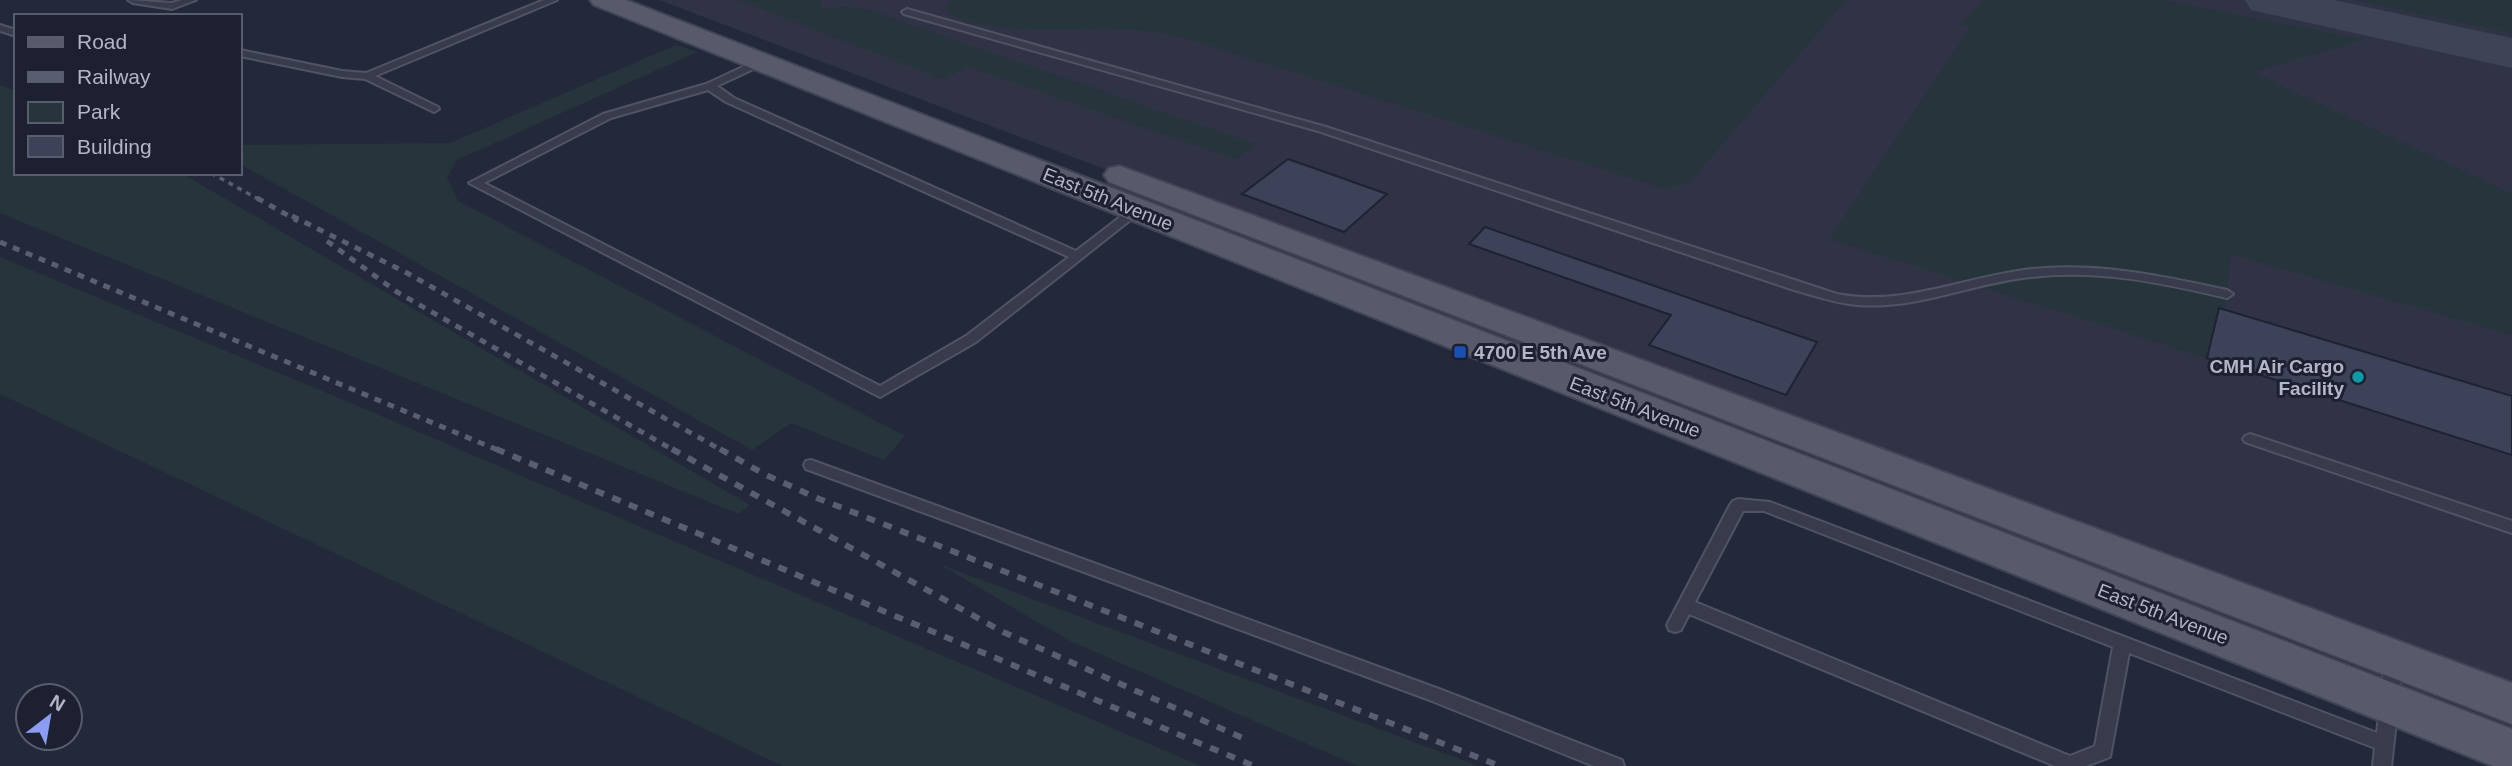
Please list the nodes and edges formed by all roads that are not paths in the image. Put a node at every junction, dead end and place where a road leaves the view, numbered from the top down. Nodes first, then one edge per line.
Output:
1 (133, 0) edge
2 (191, 0) edge
3 (552, 0) edge
4 (603, 0) edge
5 (659, 0) edge
6 (907, 12) dead end
7 (242, 53) edge
8 (760, 62) junction
9 (367, 76) junction
10 (710, 86) junction
11 (434, 109) dead end
12 (1137, 210) junction
13 (1077, 256) junction
14 (2227, 294) dead end
15 (1515, 343) junction
16 (2250, 439) dead end
17 (811, 465) dead end
18 (2512, 527) edge
19 (1685, 605) junction
20 (1675, 625) dead end
21 (2122, 645) junction
22 (2394, 660) junction
23 (2391, 703) junction
24 (2512, 704) edge
25 (2385, 744) junction
26 (2512, 751) edge
27 (1615, 766) edge
28 (2382, 766) edge

1 - 2 lane
3 - 9 lane
4 - 8 main road, East 5th Avenue
5 - 15 main road, East 5th Avenue
6 - 14 lane
7 - 9 lane
8 - 10 lane
8 - 12 main road, East 5th Avenue
9 - 11 lane
10 - 13 lane
10 - 13 lane
12 - 13 lane
12 - 15 main road, East 5th Avenue
15 - 22 main road, East 5th Avenue
15 - 23 main road, East 5th Avenue
16 - 18 lane
17 - 27 lane
19 - 20 lane
19 - 21 lane
19 - 21 lane
21 - 25 lane
22 - 23 lane
22 - 24 main road, East 5th Avenue
23 - 25 lane
23 - 26 main road, East 5th Avenue
25 - 28 lane

